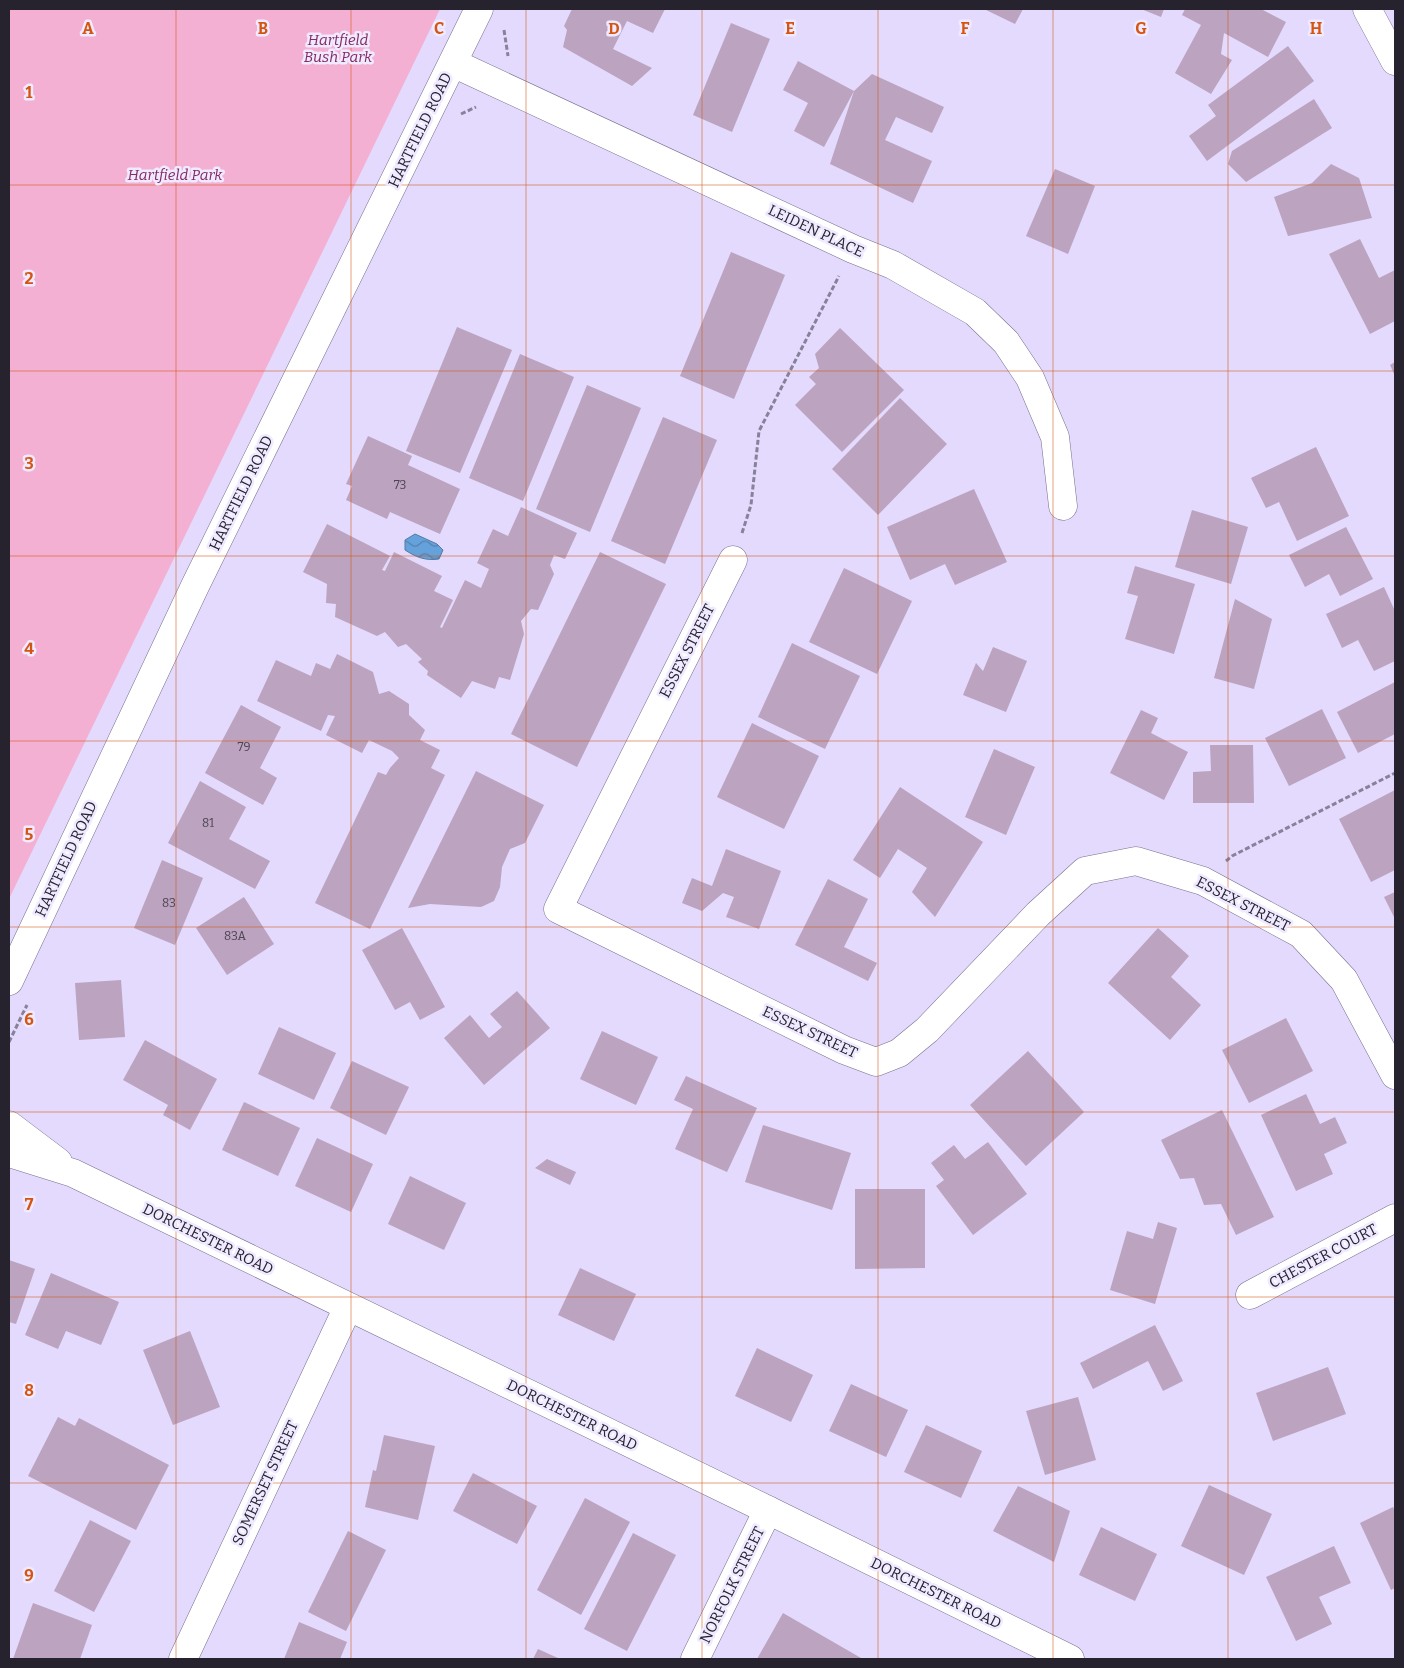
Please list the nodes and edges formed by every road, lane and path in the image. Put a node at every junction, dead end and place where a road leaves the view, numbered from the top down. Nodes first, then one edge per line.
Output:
1 (479, 9) edge
2 (1367, 9) edge
3 (503, 25) dead end
4 (1395, 61) edge
5 (453, 63) junction
6 (496, 83) junction
7 (457, 122) dead end
8 (853, 249) junction
9 (1063, 506) dead end
10 (733, 560) joint
11 (1395, 773) edge
12 (1202, 881) junction
13 (9, 981) edge
14 (30, 998) dead end
15 (9, 1042) edge
16 (1395, 1075) edge
17 (9, 1125) edge
18 (9, 1153) edge
19 (73, 1173) junction
20 (1395, 1218) edge
21 (1250, 1295) dead end
22 (348, 1307) junction
23 (768, 1510) junction
24 (183, 1659) edge
25 (695, 1659) edge
26 (1070, 1659) edge

1 - 5 street, HARTFIELD ROAD
2 - 4 street
3 - 6 path
5 - 6 street, LEIDEN PLACE
5 - 13 street, HARTFIELD ROAD
6 - 7 path
6 - 8 street, LEIDEN PLACE
8 - 9 street, LEIDEN PLACE
8 - 10 path
10 - 12 street, ESSEX STREET
11 - 12 path
12 - 16 street, ESSEX STREET
14 - 15 path
17 - 19 street, DORCHESTER ROAD
18 - 19 street, DORCHESTER ROAD
19 - 22 street, DORCHESTER ROAD
20 - 21 street, CHESTER COURT
22 - 23 street, DORCHESTER ROAD
22 - 24 street, SOMERSET STREET
23 - 25 street, NORFOLK STREET
23 - 26 street, DORCHESTER ROAD

